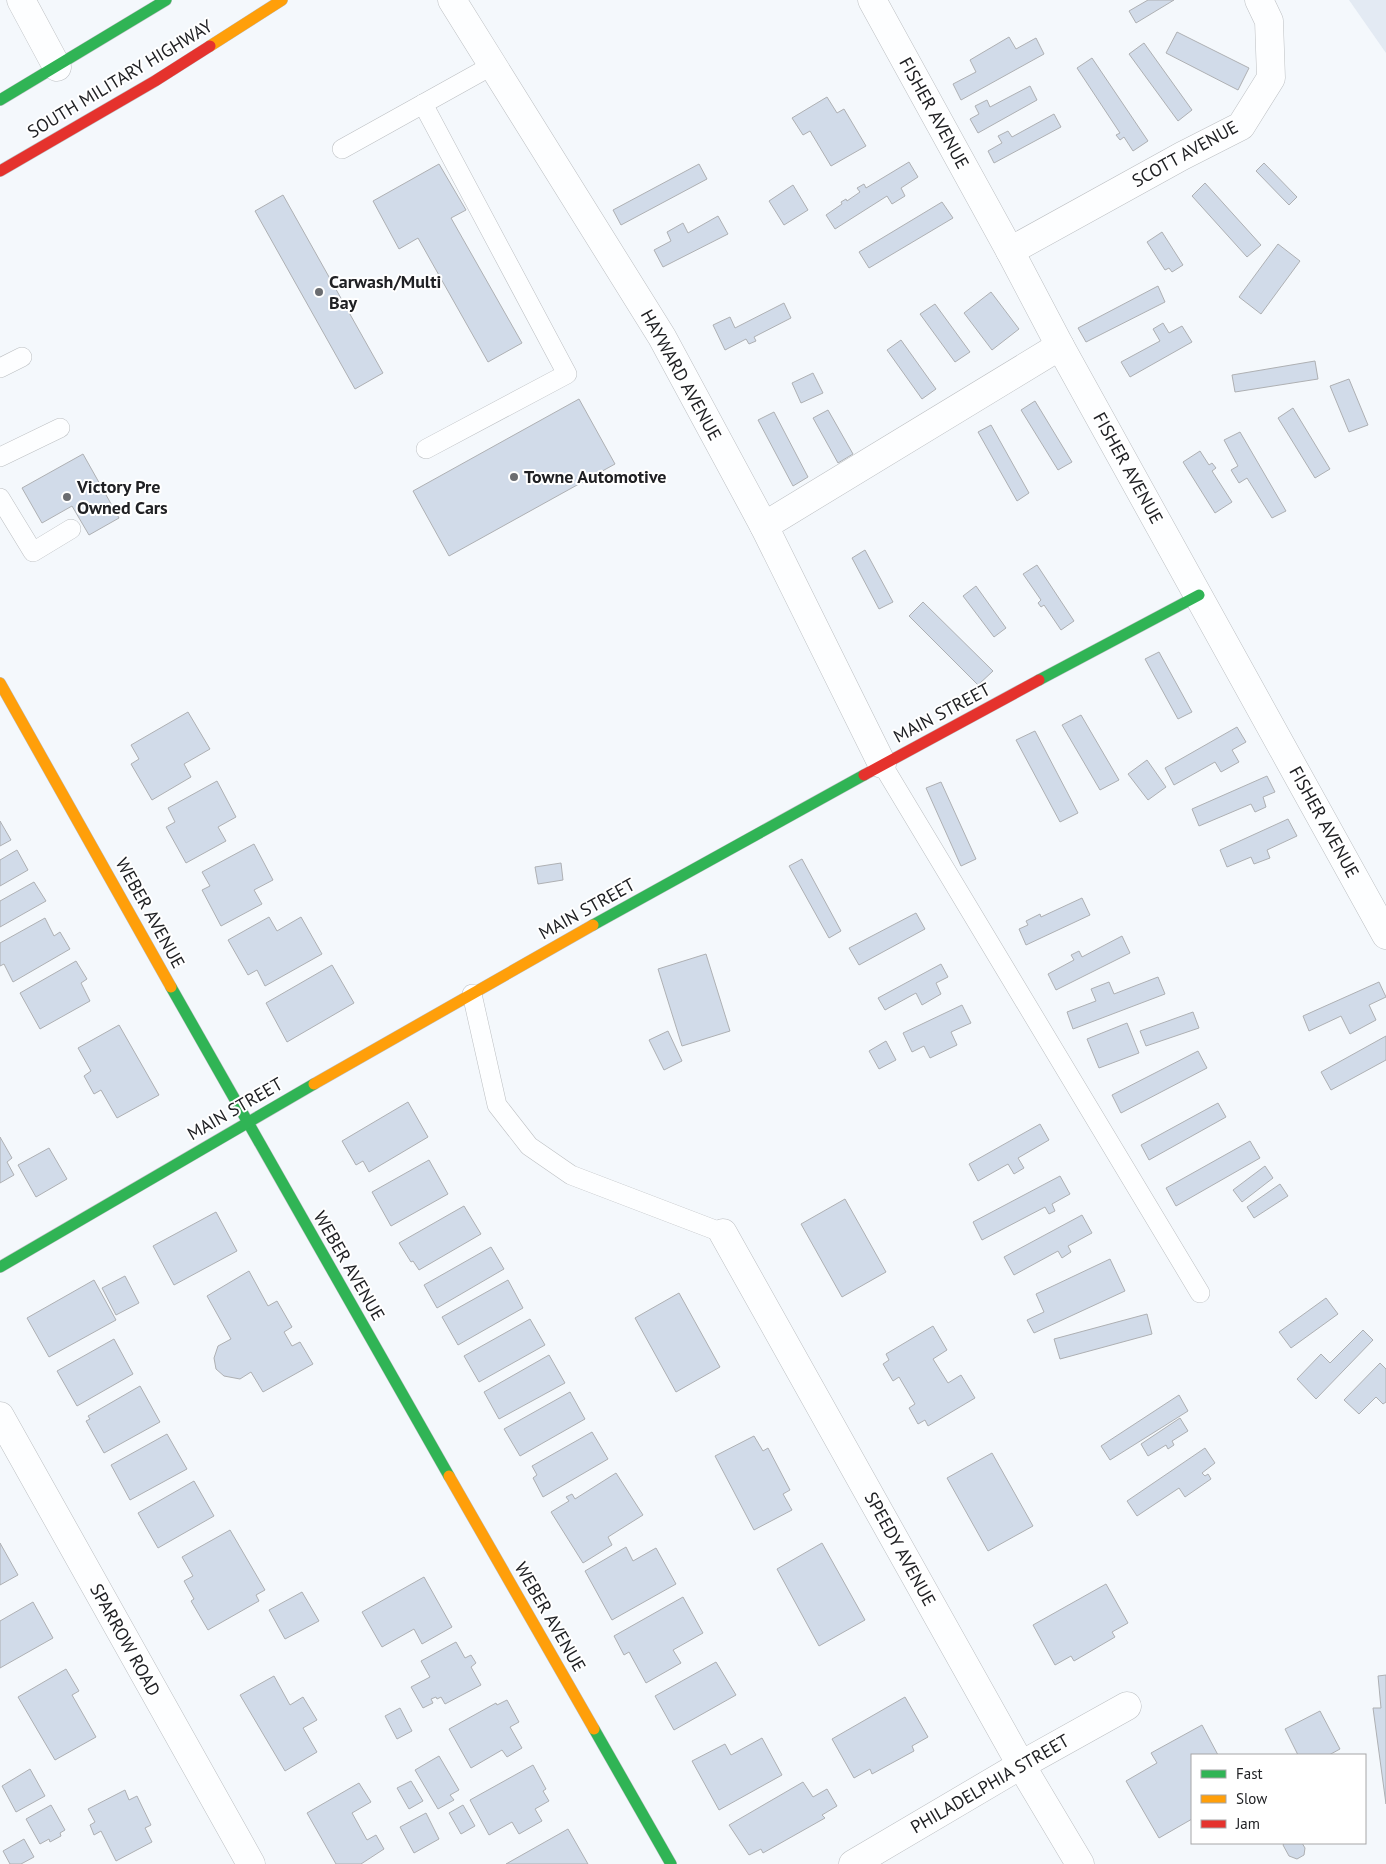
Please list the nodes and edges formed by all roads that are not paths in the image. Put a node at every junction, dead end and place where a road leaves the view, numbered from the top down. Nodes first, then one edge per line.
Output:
1 (21, 0) edge
2 (166, 0) edge
3 (282, 0) edge
4 (452, 0) edge
5 (872, 0) edge
6 (1258, 0) edge
7 (492, 65) junction
8 (58, 67) junction
9 (0, 100) edge
10 (423, 104) junction
11 (342, 149) dead end
12 (0, 171) edge
13 (1010, 251) junction
14 (1060, 346) junction
15 (22, 357) dead end
16 (0, 368) edge
17 (60, 428) dead end
18 (426, 449) dead end
19 (0, 457) edge
20 (0, 498) edge
21 (764, 526) junction
22 (72, 529) dead end
23 (1199, 595) junction
24 (0, 683) edge
25 (882, 764) junction
26 (1386, 935) edge
27 (472, 994) junction
28 (246, 1121) junction
29 (723, 1233) joint
30 (0, 1267) edge
31 (1200, 1294) dead end
32 (0, 1416) edge
33 (1127, 1706) dead end
34 (1021, 1765) junction
35 (251, 1864) edge
36 (671, 1864) edge
37 (854, 1864) edge
38 (1080, 1864) edge

1 - 8 street
2 - 8 street
3 - 12 street, SOUTH MILITARY HIGHWAY
4 - 7 street, HAYWARD AVENUE
5 - 13 street, FISHER AVENUE
6 - 13 street, SCOTT AVENUE
7 - 10 lane
7 - 21 street, HAYWARD AVENUE
8 - 9 street
10 - 11 lane
10 - 18 lane
13 - 14 street, FISHER AVENUE
14 - 21 street
14 - 23 street, FISHER AVENUE
15 - 16 lane
17 - 19 lane
20 - 22 lane
21 - 25 street, HAYWARD AVENUE
23 - 25 street, MAIN STREET
23 - 26 street, FISHER AVENUE
24 - 28 street, WEBER AVENUE
25 - 27 street, MAIN STREET
25 - 31 lane
27 - 28 street, MAIN STREET
27 - 29 lane
28 - 30 street, MAIN STREET
28 - 36 street, WEBER AVENUE
29 - 34 street, SPEEDY AVENUE
32 - 35 street, SPARROW ROAD
33 - 34 street, PHILADELPHIA STREET
34 - 37 street, PHILADELPHIA STREET
34 - 38 street, SPEEDY AVENUE

